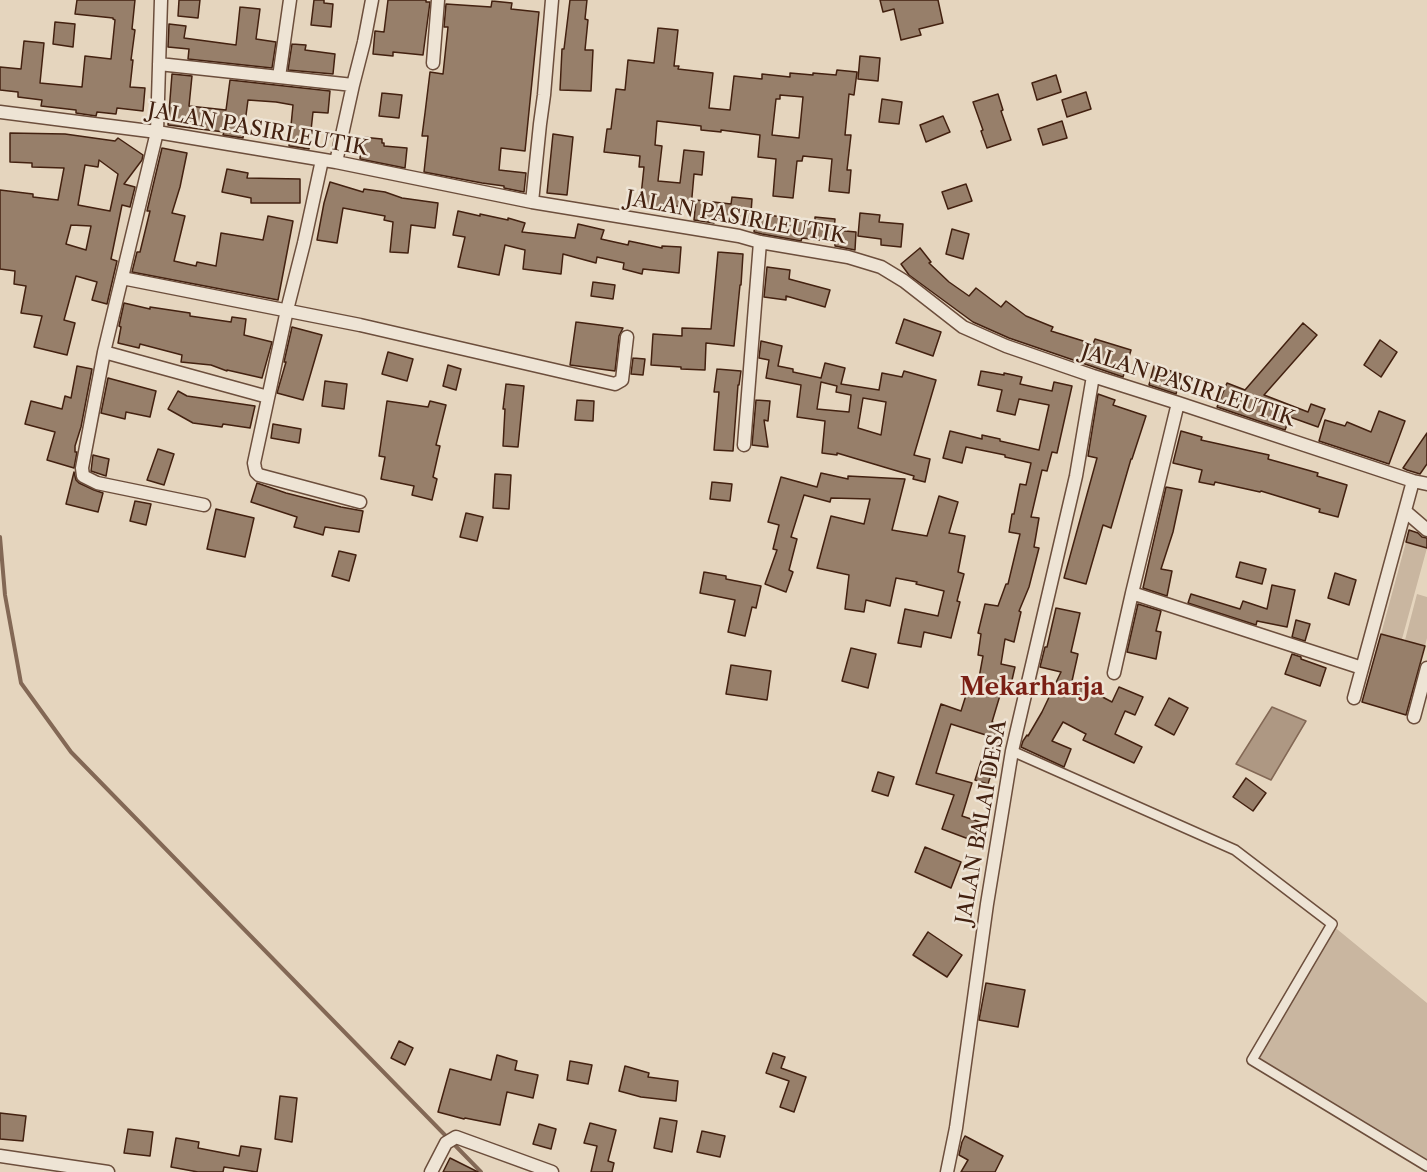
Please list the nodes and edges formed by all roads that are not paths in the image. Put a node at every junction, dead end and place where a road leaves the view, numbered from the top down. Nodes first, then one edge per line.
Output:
1 (161, 0) edge
2 (290, 0) edge
3 (372, 0) edge
4 (438, 0) edge
5 (552, 0) edge
6 (433, 63) dead end
7 (159, 64) junction
8 (279, 77) junction
9 (353, 85) junction
10 (0, 112) edge
11 (158, 132) junction
12 (322, 160) junction
13 (336, 162) junction
14 (532, 202) junction
15 (760, 242) junction
16 (122, 278) junction
17 (287, 310) junction
18 (627, 337) dead end
19 (104, 352) junction
20 (1093, 376) junction
21 (268, 398) junction
22 (1178, 403) junction
23 (744, 446) dead end
24 (1413, 481) junction
25 (1427, 484) edge
26 (360, 502) dead end
27 (204, 505) dead end
28 (1405, 511) junction
29 (1427, 530) edge
30 (1132, 593) junction
31 (1362, 668) junction
32 (1114, 673) dead end
33 (1426, 674) edge
34 (1354, 698) dead end
35 (1414, 717) dead end
36 (1012, 751) junction
37 (0, 1156) edge
38 (1427, 1166) edge
39 (42, 1168) edge
40 (108, 1172) edge
41 (431, 1172) edge
42 (552, 1172) edge
43 (947, 1172) edge

1 - 7 street
2 - 8 street
3 - 9 street
4 - 6 street
5 - 14 street
7 - 8 street
7 - 11 street
8 - 9 street
9 - 13 street
10 - 11 street, JALAN PASIRLEUTIK
11 - 12 street, JALAN PASIRLEUTIK
11 - 16 street
12 - 13 street, JALAN PASIRLEUTIK
12 - 17 street
13 - 14 street, JALAN PASIRLEUTIK
14 - 15 street, JALAN PASIRLEUTIK
15 - 20 street, JALAN PASIRLEUTIK
15 - 23 street
16 - 17 street
16 - 19 street
17 - 18 street
17 - 21 street
19 - 21 street
19 - 27 street
20 - 22 street, JALAN PASIRLEUTIK
20 - 36 street, JALAN BALAI DESA
21 - 26 street
22 - 24 street, JALAN PASIRLEUTIK
22 - 30 street
24 - 25 street, JALAN PASIRLEUTIK
24 - 28 street
28 - 29 street
28 - 31 street
30 - 31 street
30 - 32 street
31 - 34 street
33 - 35 street
36 - 38 street
36 - 43 street, JALAN BALAI DESA
37 - 39 street
39 - 40 street
41 - 42 street

